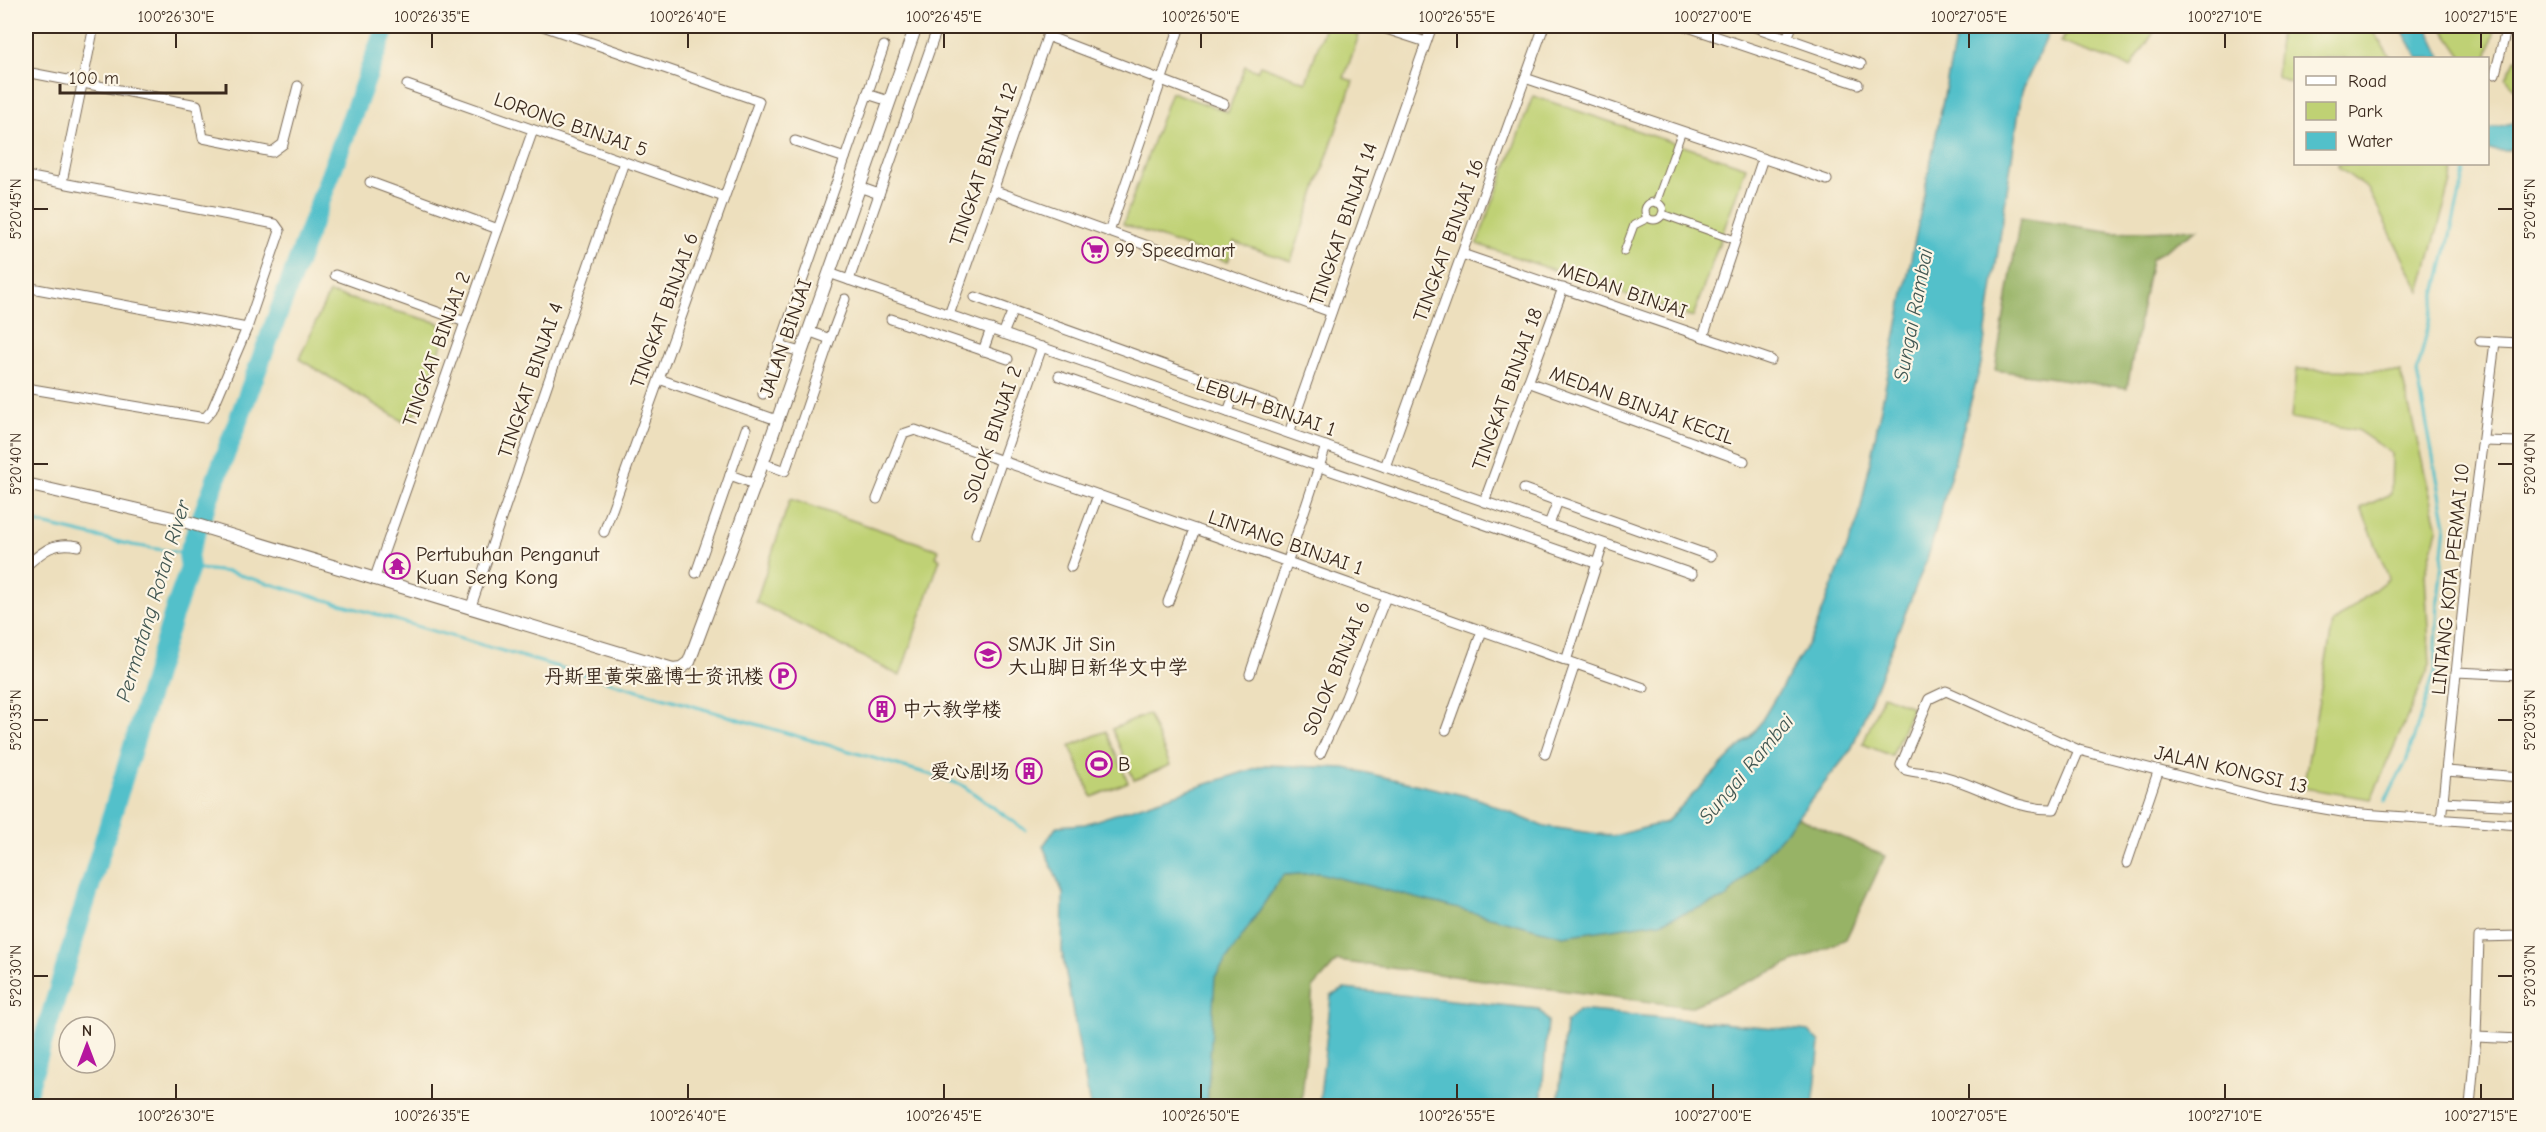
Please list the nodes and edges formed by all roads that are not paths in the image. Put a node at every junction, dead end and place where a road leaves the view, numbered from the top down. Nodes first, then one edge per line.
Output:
1 (94, 26) edge
2 (543, 26) edge
3 (914, 26) edge
4 (938, 26) edge
5 (1050, 26) edge
6 (1180, 26) edge
7 (1377, 26) edge
8 (1432, 26) edge
9 (1544, 26) edge
10 (1684, 26) edge
11 (1752, 26) edge
12 (1792, 26) edge
13 (2507, 26) edge
14 (570, 30) edge
15 (1047, 36) junction
16 (1787, 38) junction
17 (1426, 42) junction
18 (884, 46) dead end
19 (1861, 64) dead end
20 (26, 72) edge
21 (2495, 74) dead end
22 (1525, 78) junction
23 (1161, 80) junction
24 (80, 82) junction
25 (1858, 84) dead end
26 (407, 85) dead end
27 (298, 86) dead end
28 (867, 94) junction
29 (889, 101) junction
30 (1224, 104) dead end
31 (533, 130) junction
32 (1682, 131) junction
33 (795, 141) dead end
34 (845, 158) junction
35 (1763, 158) junction
36 (624, 162) junction
37 (26, 176) edge
38 (1827, 180) dead end
39 (62, 182) junction
40 (370, 182) dead end
41 (859, 187) junction
42 (993, 190) junction
43 (879, 194) junction
44 (724, 198) junction
45 (1656, 203) junction
46 (1662, 214) junction
47 (1648, 218) junction
48 (498, 229) junction
49 (1109, 232) junction
50 (1735, 240) junction
51 (1624, 252) dead end
52 (1462, 254) junction
53 (829, 273) junction
54 (335, 275) dead end
55 (849, 280) junction
56 (26, 286) edge
57 (1563, 288) junction
58 (975, 297) dead end
59 (844, 299) dead end
60 (1013, 310) junction
61 (1331, 312) junction
62 (949, 315) junction
63 (891, 319) dead end
64 (465, 322) junction
65 (247, 328) junction
66 (991, 329) junction
67 (808, 331) junction
68 (1004, 334) junction
69 (1703, 337) junction
70 (830, 339) junction
71 (2481, 341) dead end
72 (2495, 342) junction
73 (2520, 343) edge
74 (779, 346) junction
75 (1042, 347) junction
76 (983, 351) junction
77 (801, 352) junction
78 (1008, 359) dead end
79 (1771, 360) dead end
80 (1059, 376) dead end
81 (659, 379) junction
82 (1528, 382) junction
83 (26, 388) edge
84 (1236, 390) junction
85 (763, 394) dead end
86 (1273, 404) dead end
87 (1228, 412) junction
88 (777, 420) junction
89 (746, 429) dead end
90 (1289, 433) junction
91 (2483, 441) junction
92 (2520, 442) edge
93 (1326, 446) junction
94 (1002, 461) junction
95 (1744, 461) dead end
96 (762, 463) junction
97 (1319, 467) junction
98 (1385, 467) junction
99 (730, 475) junction
100 (26, 484) edge
101 (755, 484) junction
102 (1524, 489) dead end
103 (1098, 495) junction
104 (877, 499) dead end
105 (1558, 501) junction
106 (1484, 502) junction
107 (1549, 524) junction
108 (1195, 530) junction
109 (604, 532) dead end
110 (976, 534) dead end
111 (1604, 544) junction
112 (78, 546) dead end
113 (1711, 556) dead end
114 (1287, 562) junction
115 (1598, 564) junction
116 (26, 566) edge
117 (1071, 567) dead end
118 (696, 573) dead end
119 (1692, 574) dead end
120 (374, 580) junction
121 (1386, 597) junction
122 (1168, 602) dead end
123 (470, 609) junction
124 (1482, 631) junction
125 (1571, 662) junction
126 (2456, 672) junction
127 (1250, 674) dead end
128 (2520, 675) edge
129 (1644, 688) dead end
130 (1446, 730) dead end
131 (2079, 750) junction
132 (1320, 754) dead end
133 (1545, 754) dead end
134 (2447, 771) junction
135 (2158, 772) junction
136 (2520, 777) edge
137 (2443, 802) junction
138 (2520, 806) edge
139 (2441, 820) junction
140 (2520, 825) edge
141 (2127, 863) dead end
142 (2520, 936) edge
143 (2476, 1037) junction
144 (2520, 1039) edge
145 (2470, 1107) edge

1 - 24 street
2 - 14 street
3 - 29 street, JALAN BINJAI
4 - 43 street
5 - 15 street, TINGKAT BINJAI 12
6 - 23 street
7 - 17 street
8 - 17 street, TINGKAT BINJAI 14
9 - 22 street, TINGKAT BINJAI 16
10 - 25 street
11 - 16 street
12 - 16 street
13 - 21 street
14 - 44 street, TINGKAT BINJAI 6
15 - 23 street
15 - 42 street, TINGKAT BINJAI 12
16 - 19 street
17 - 61 street, TINGKAT BINJAI 14
18 - 28 street
20 - 24 street
22 - 32 street
22 - 52 street, TINGKAT BINJAI 16
23 - 30 street
23 - 49 street
24 - 27 street
24 - 39 street
26 - 31 street, LORONG BINJAI 5
28 - 29 street
28 - 34 street
29 - 41 street, JALAN BINJAI
31 - 36 street, LORONG BINJAI 5
31 - 48 street, TINGKAT BINJAI 2
32 - 35 street
32 - 45 street
33 - 34 street
34 - 74 street
35 - 38 street
35 - 50 street
36 - 44 street, LORONG BINJAI 5
36 - 123 street, TINGKAT BINJAI 4
37 - 39 street
39 - 65 street
40 - 48 street
41 - 43 street
41 - 53 street, JALAN BINJAI
42 - 49 street
42 - 62 street, TINGKAT BINJAI 12
43 - 55 street
44 - 81 street, TINGKAT BINJAI 6
45 - 46 street
45 - 47 street
46 - 47 street
46 - 50 street
47 - 51 street
48 - 64 street, TINGKAT BINJAI 2
49 - 61 street
50 - 69 street
52 - 57 street, MEDAN BINJAI
52 - 98 street, TINGKAT BINJAI 16
53 - 55 street, LEBUH BINJAI 1
53 - 67 street, JALAN BINJAI
54 - 64 street
55 - 62 street, LEBUH BINJAI 1
56 - 65 street
57 - 69 street, MEDAN BINJAI
57 - 82 street, TINGKAT BINJAI 18
58 - 60 street
59 - 70 street
60 - 68 street
60 - 84 street
61 - 90 street, TINGKAT BINJAI 14
62 - 66 street, LEBUH BINJAI 1
63 - 76 street
64 - 120 street, TINGKAT BINJAI 2
65 - 83 street
66 - 68 street, LEBUH BINJAI 1
66 - 76 street
67 - 70 street
67 - 77 street, JALAN BINJAI
68 - 75 street, LEBUH BINJAI 1
69 - 79 street, MEDAN BINJAI
70 - 96 street
71 - 72 street
72 - 73 street
72 - 91 street, LINTANG KOTA PERMAI 10
74 - 77 street
74 - 85 street
75 - 87 street, LEBUH BINJAI 1
75 - 94 street, SOLOK BINJAI 2
76 - 78 street
77 - 88 street, JALAN BINJAI
80 - 97 street, LEBUH BINJAI 1
81 - 88 street
81 - 109 street, TINGKAT BINJAI 6
82 - 95 street, MEDAN BINJAI KECIL
82 - 106 street, TINGKAT BINJAI 18
84 - 86 street
84 - 87 street
87 - 90 street, LEBUH BINJAI 1
88 - 96 street, JALAN BINJAI
89 - 99 street
90 - 93 street, LEBUH BINJAI 1
91 - 92 street
91 - 126 street, LINTANG KOTA PERMAI 10
93 - 97 street
93 - 98 street, LEBUH BINJAI 1
94 - 103 street, LINTANG BINJAI 1
94 - 104 street, LINTANG BINJAI 1
94 - 110 street, SOLOK BINJAI 2
96 - 101 street, JALAN BINJAI
97 - 114 street
97 - 115 street, LEBUH BINJAI 1
98 - 106 street, LEBUH BINJAI 1
99 - 101 street
99 - 118 street
100 - 120 street
101 - 123 street, JALAN BINJAI
102 - 105 street
103 - 108 street, LINTANG BINJAI 1
103 - 117 street
105 - 107 street
105 - 113 street
106 - 107 street, LEBUH BINJAI 1
107 - 111 street, LEBUH BINJAI 1
108 - 114 street, LINTANG BINJAI 1
108 - 122 street
111 - 115 street
111 - 119 street, LEBUH BINJAI 1
112 - 116 street
114 - 121 street, LINTANG BINJAI 1
114 - 127 street
115 - 125 street
120 - 123 street
121 - 124 street, LINTANG BINJAI 1
121 - 132 street, SOLOK BINJAI 6
124 - 125 street, LINTANG BINJAI 1
124 - 130 street
125 - 129 street, LINTANG BINJAI 1
125 - 133 street
126 - 128 street
126 - 134 street, LINTANG KOTA PERMAI 10
131 - 131 street, JALAN KONGSI 13
131 - 135 street, JALAN KONGSI 13
134 - 136 street
134 - 137 street, LINTANG KOTA PERMAI 10
135 - 139 street, JALAN KONGSI 13
135 - 141 street
137 - 138 street
137 - 139 street, LINTANG KOTA PERMAI 10
139 - 140 street, JALAN KONGSI 13
142 - 143 street
143 - 144 street
143 - 145 street

